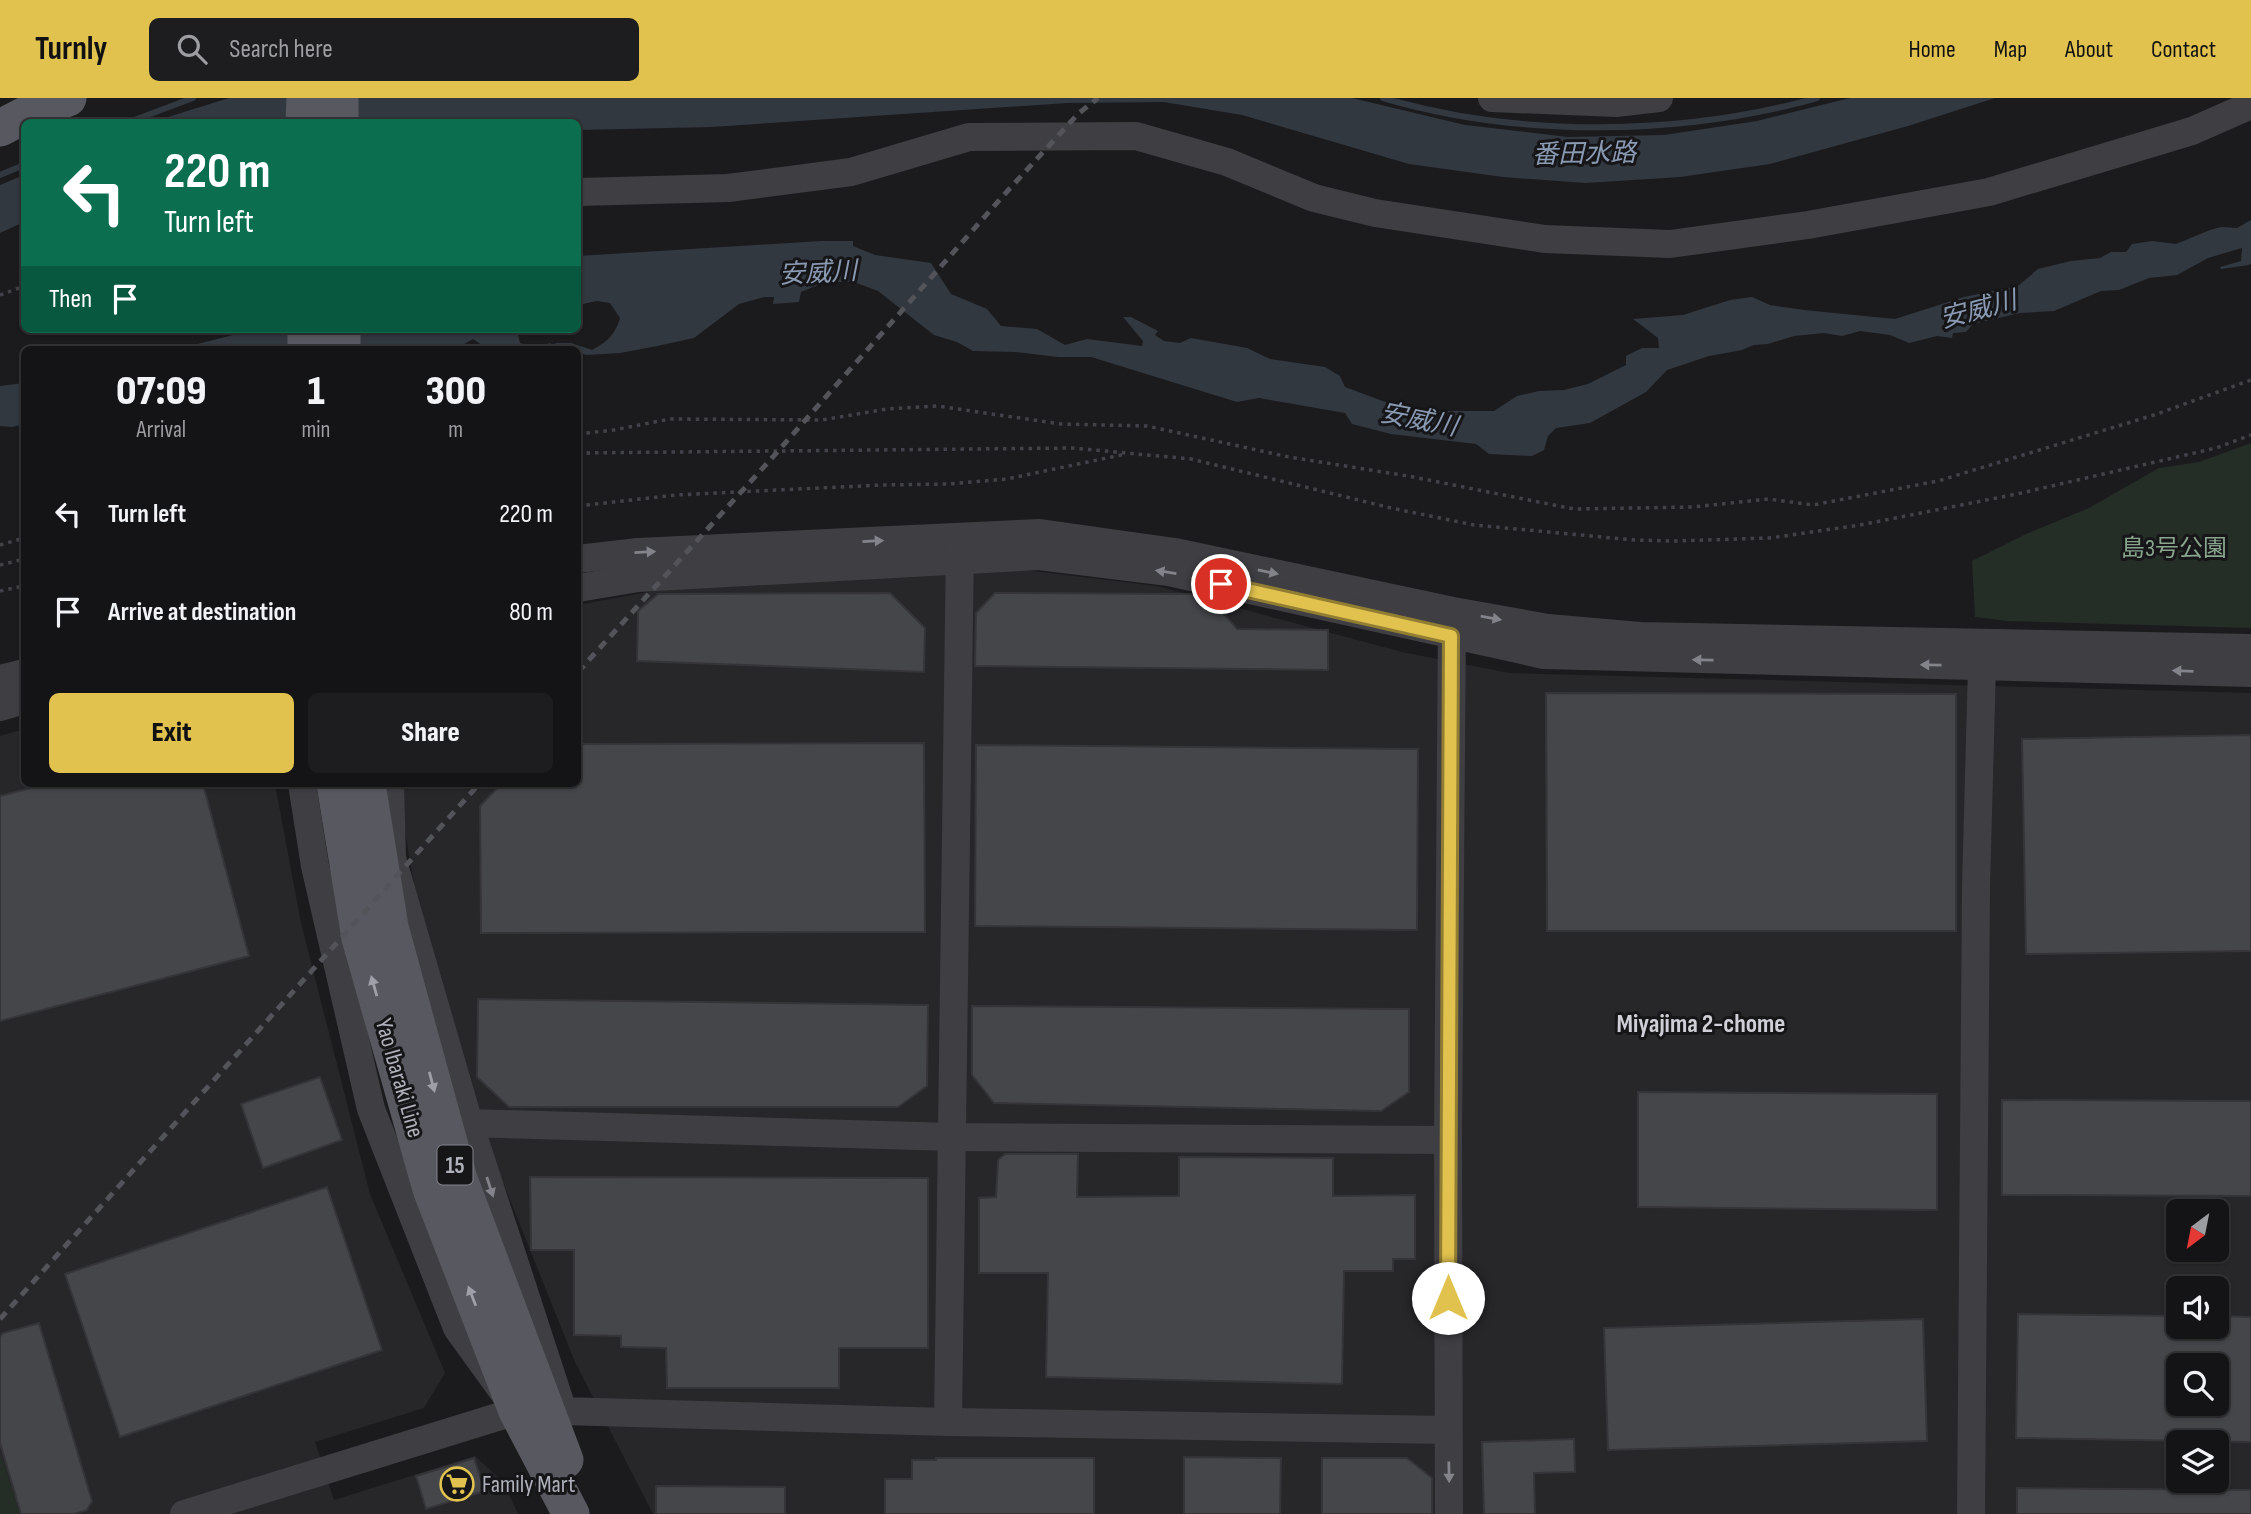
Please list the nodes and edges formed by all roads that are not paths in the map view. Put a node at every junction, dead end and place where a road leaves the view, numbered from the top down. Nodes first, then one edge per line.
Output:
1 (68, 98) edge
2 (305, 98) edge
3 (340, 98) edge
4 (1492, 98) edge
5 (1660, 98) edge
6 (2251, 105) edge
7 (304, 119) edge
8 (340, 119) edge
9 (0, 128) edge
10 (581, 192) edge
11 (960, 548) junction
12 (581, 559) edge
13 (581, 588) edge
14 (1452, 623) junction
15 (2251, 648) edge
16 (1982, 666) junction
17 (2251, 673) edge
18 (21, 674) edge
19 (0, 679) edge
20 (21, 701) edge
21 (0, 707) edge
22 (302, 787) edge
23 (360, 792) edge
24 (469, 1122) junction
25 (952, 1137) junction
26 (1448, 1140) junction
27 (497, 1283) junction
28 (545, 1359) junction
29 (517, 1411) junction
30 (563, 1411) junction
31 (948, 1422) junction
32 (1448, 1430) junction
33 (579, 1505) edge
34 (184, 1514) edge
35 (1449, 1514) edge
36 (1971, 1514) edge

1 - 9 main road
2 - 7 main road
3 - 8 main road
4 - 5 street
6 - 10 street
12 -> 11 street
11 - 13 street
11 - 14 street
11 - 25 street
14 -> 15 street
16 -> 14 street
14 - 26 street
17 -> 16 street
16 - 36 street
18 - 19 street
20 - 21 street
22 - 29 street
23 - 24 street
23 -> 27 main road, Yao Ibaraki Line / 15
29 -> 23 main road, Yao Ibaraki Line / 15
24 - 25 street
24 -> 28 street
25 - 26 street
25 - 31 street
26 - 32 street
27 - 28 main road
27 - 33 main road, Yao Ibaraki Line / 15
28 - 30 street
29 - 33 main road, Yao Ibaraki Line / 15
29 - 34 street
30 - 31 street
30 - 33 main road
31 - 32 street
32 -> 35 street

